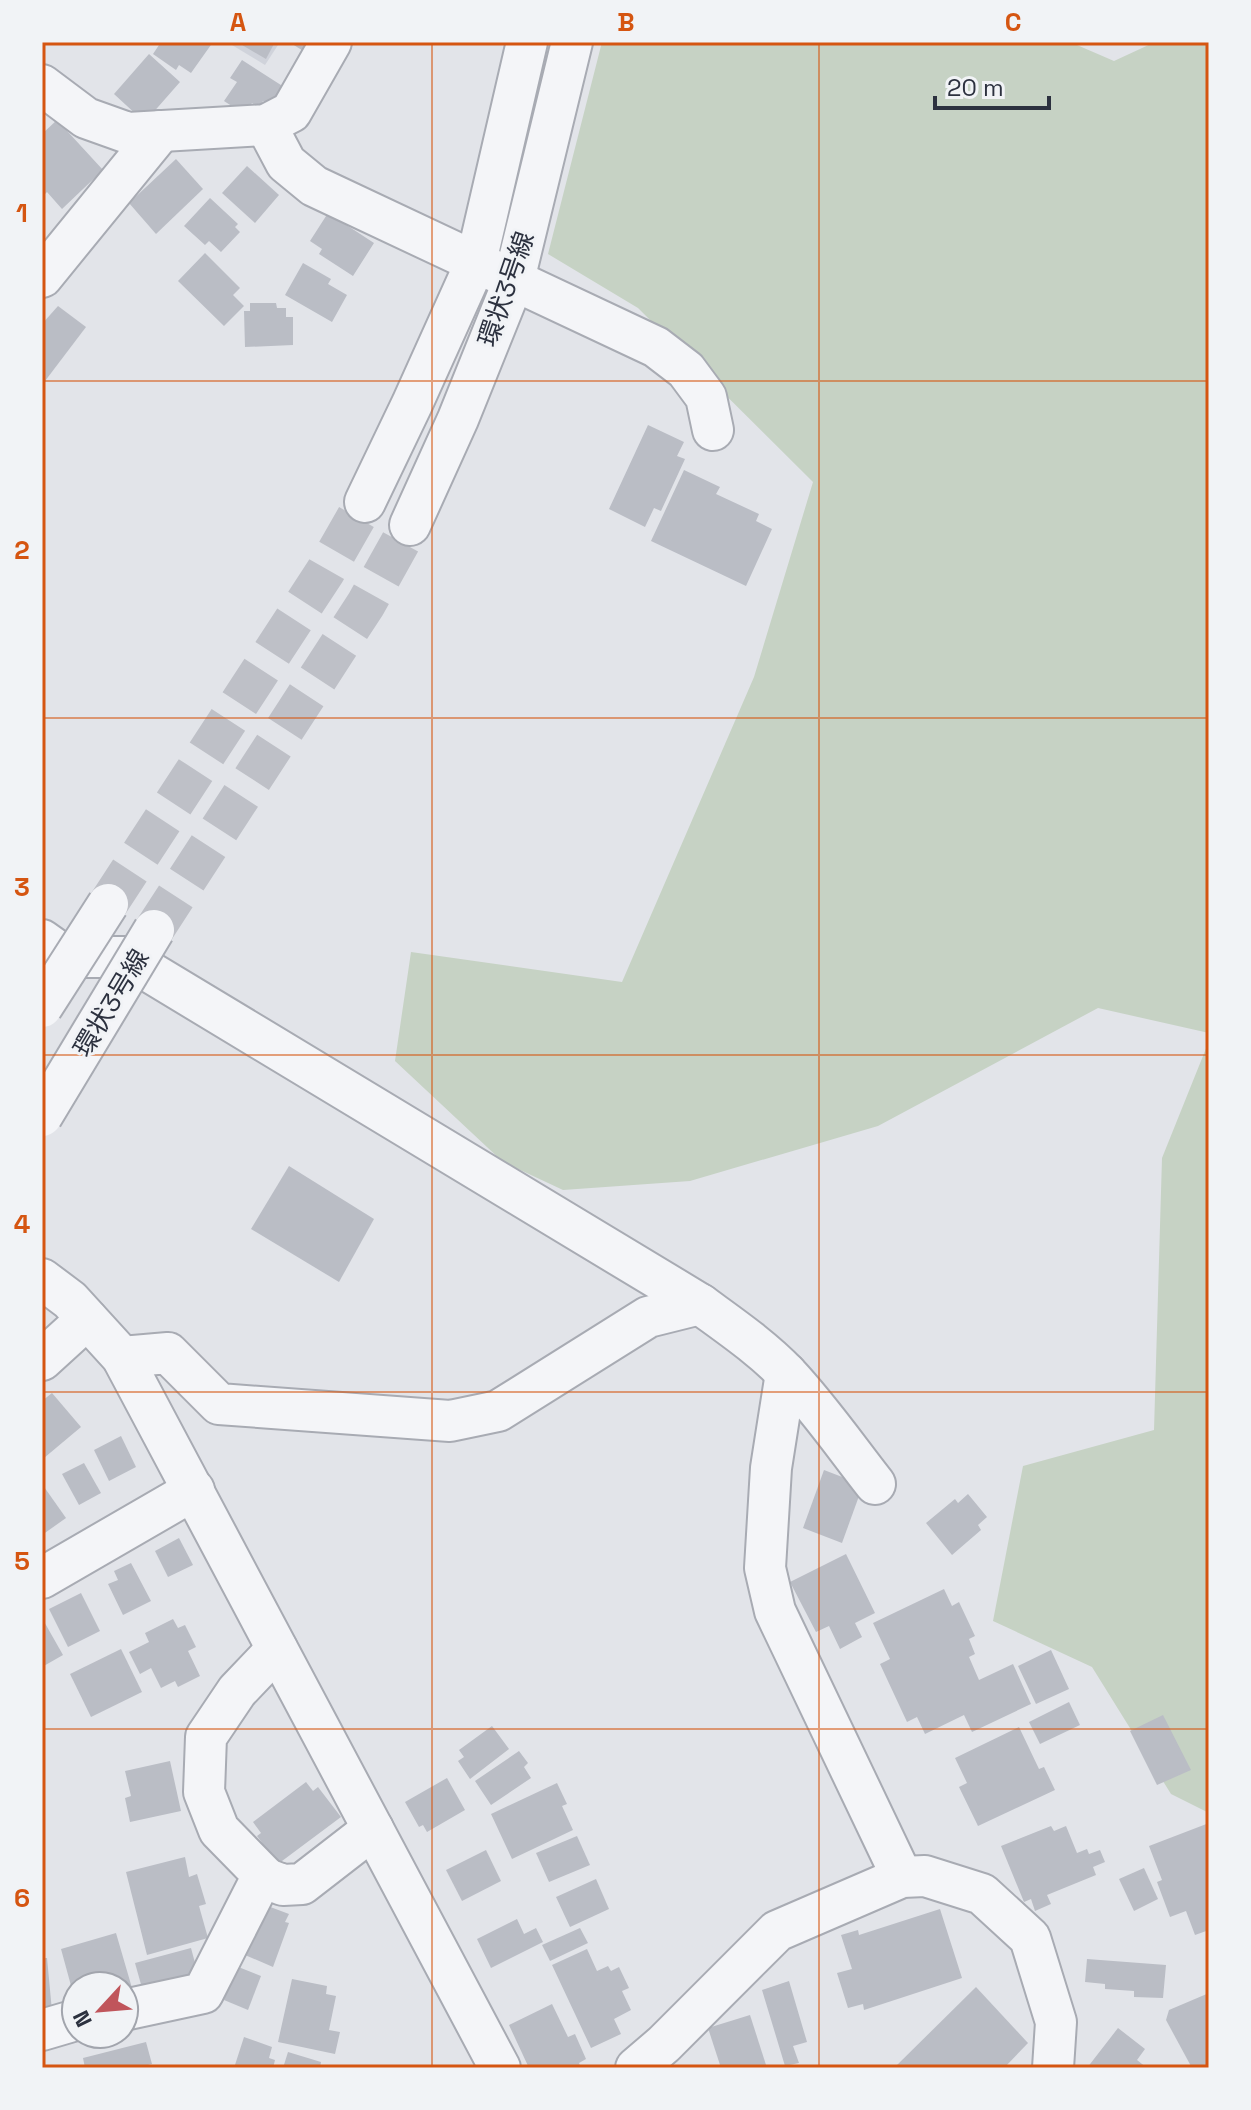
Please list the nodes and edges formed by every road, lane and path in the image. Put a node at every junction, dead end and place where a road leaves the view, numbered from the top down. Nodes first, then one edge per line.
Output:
1 (331, 42) edge
2 (527, 42) edge
3 (572, 42) edge
4 (42, 85) edge
5 (266, 125) junction
6 (161, 131) junction
7 (476, 262) junction
8 (42, 277) edge
9 (514, 280) junction
10 (713, 430) dead end
11 (365, 502) tunnel mouth
12 (410, 525) tunnel mouth
13 (108, 904) tunnel mouth
14 (154, 930) tunnel mouth
15 (42, 940) edge
16 (42, 1007) edge
17 (42, 1116) edge
18 (42, 1279) edge
19 (700, 1304) junction
20 (87, 1319) junction
21 (122, 1357) junction
22 (42, 1360) edge
23 (786, 1373) junction
24 (875, 1484) dead end
25 (194, 1490) junction
26 (42, 1578) edge
27 (277, 1649) junction
28 (373, 1829) junction
29 (262, 1877) junction
30 (902, 1877) junction
31 (140, 2007) edge
32 (500, 2068) edge
33 (636, 2068) edge
34 (1053, 2068) edge

1 - 5 street
2 - 7 street, 環状3号線
3 - 9 street, 環状3号線
4 - 6 street
5 - 6 street
5 - 7 street
6 - 8 street
7 - 9 street
7 - 11 street, 環状3号線
9 - 10 street
9 - 12 street, 環状3号線
13 - 16 street, 環状3号線, bridge
14 - 17 street, 環状3号線, bridge
15 - 19 street
18 - 20 street
19 - 21 street
19 - 23 street
20 - 21 street
20 - 22 street
21 - 25 street
23 - 24 street
23 - 30 street
25 - 26 street
25 - 27 street
27 - 28 street
27 - 29 street
28 - 29 street
28 - 32 street
29 - 31 street
30 - 33 street
30 - 34 street

